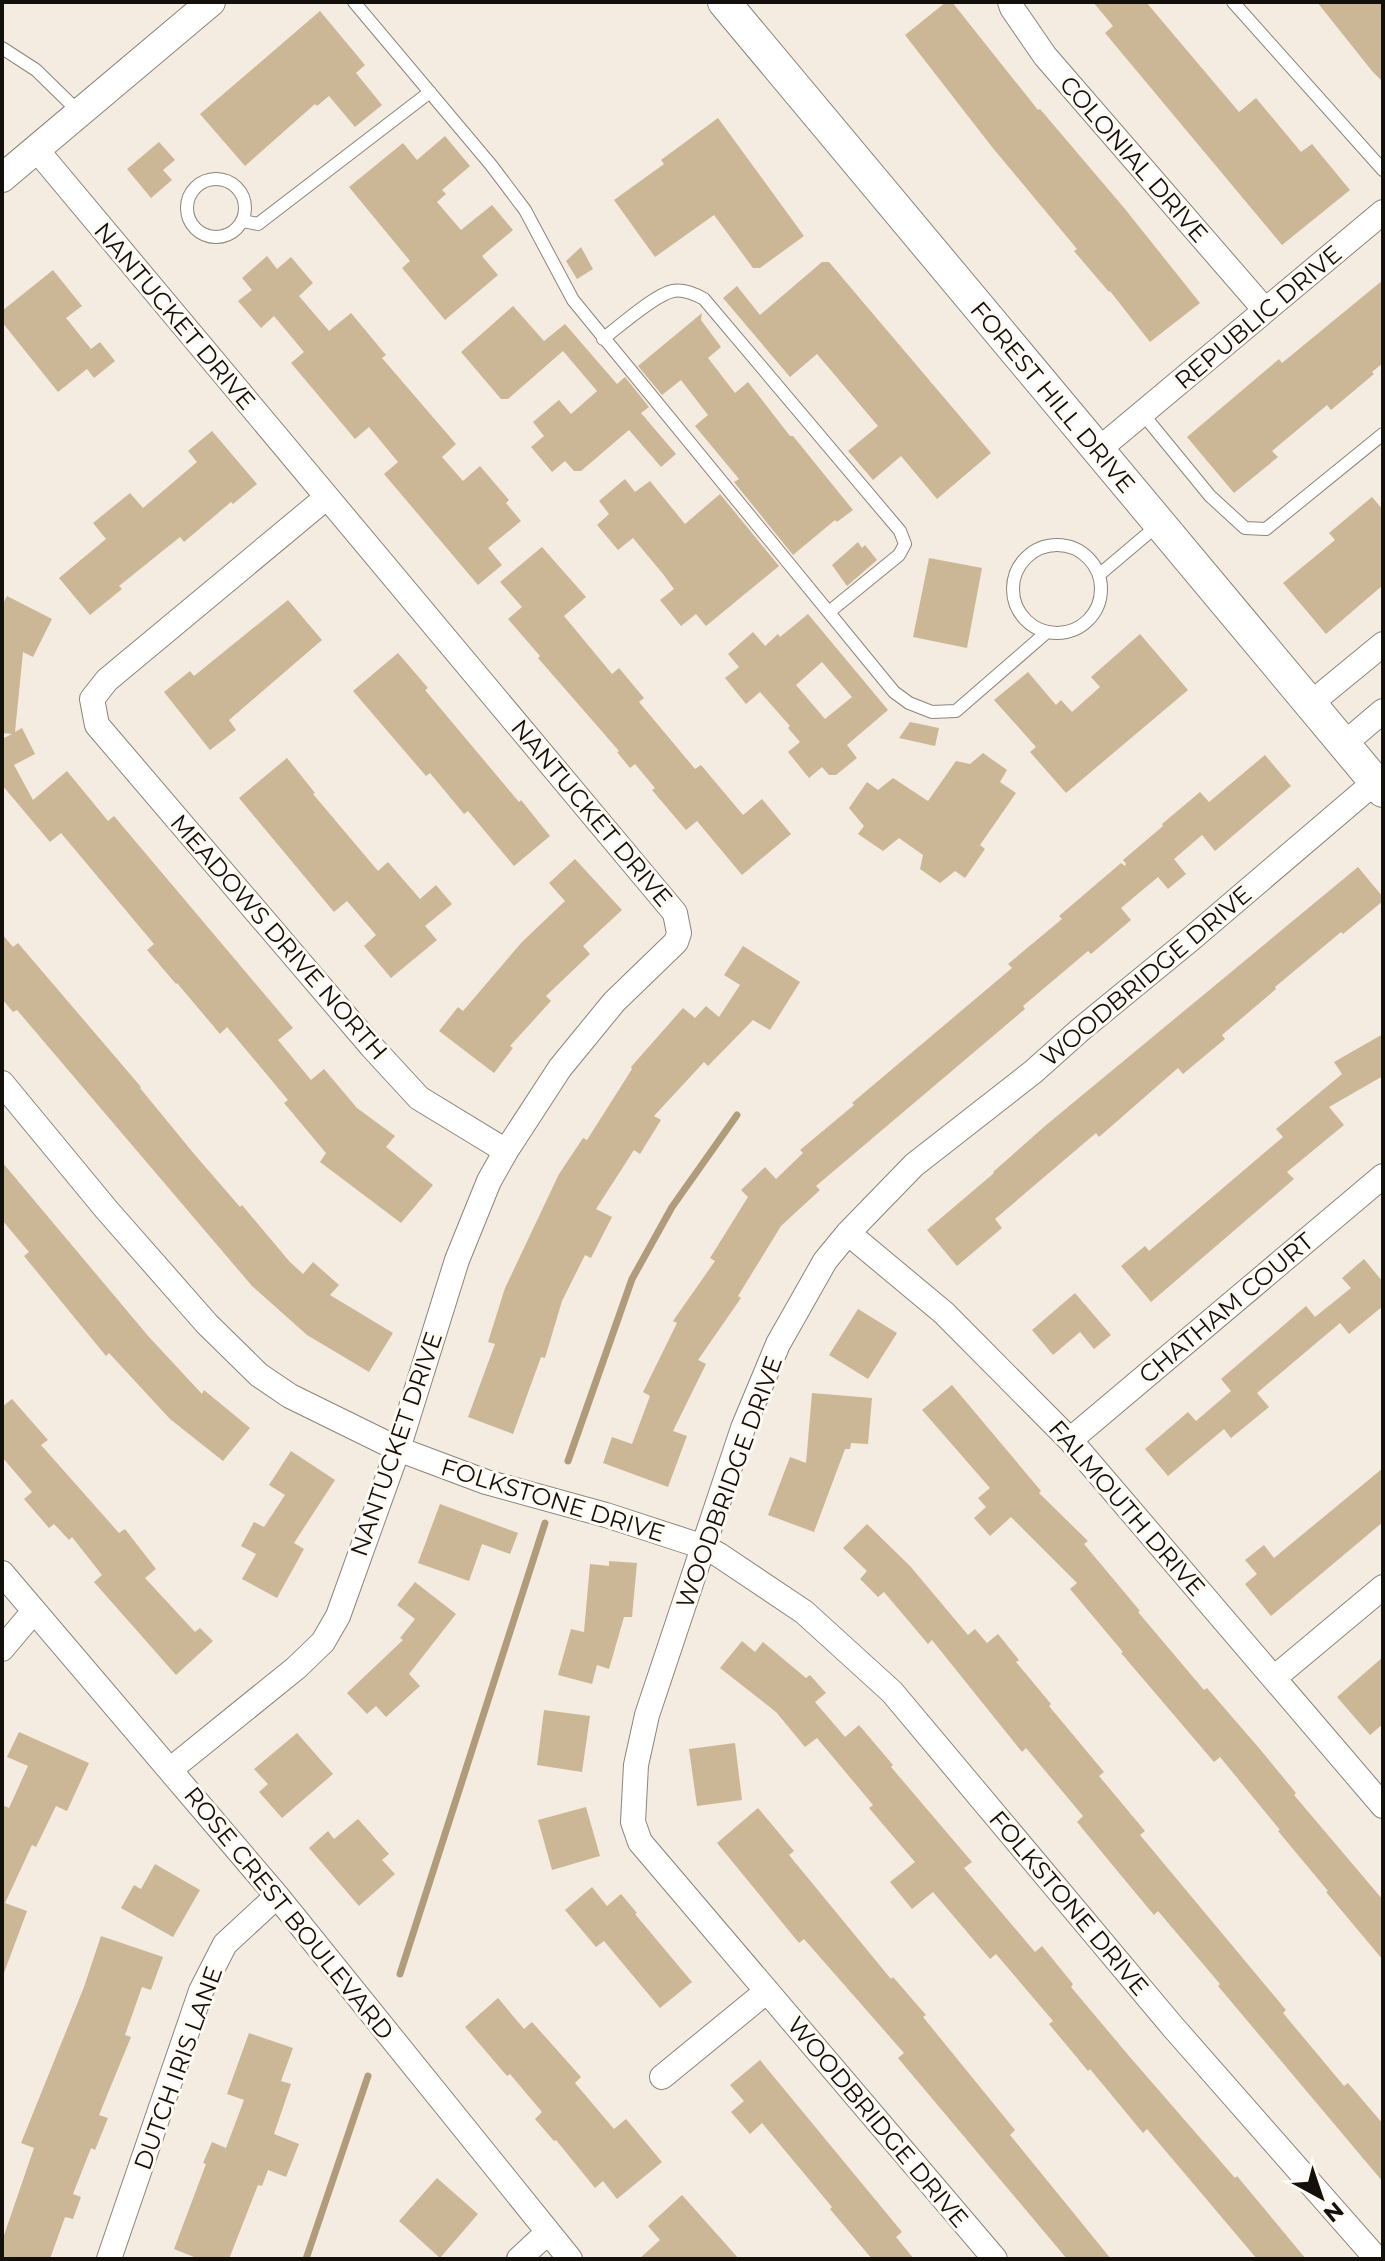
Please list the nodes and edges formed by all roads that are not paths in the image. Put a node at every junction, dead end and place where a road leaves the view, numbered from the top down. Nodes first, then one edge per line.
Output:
1 (211, 2) edge
2 (354, 2) edge
3 (724, 2) edge
4 (1010, 2) edge
5 (1233, 2) edge
6 (2, 48) edge
7 (430, 92) junction
8 (80, 113) junction
9 (36, 149) junction
10 (1383, 170) edge
11 (2, 178) edge
12 (1383, 212) edge
13 (243, 221) junction
14 (1265, 310) junction
15 (603, 339) junction
16 (1137, 417) junction
17 (1383, 434) edge
18 (1097, 451) junction
19 (327, 497) junction
20 (1159, 524) junction
21 (1100, 574) junction
22 (829, 612) junction
23 (1047, 632) junction
24 (1383, 644) edge
25 (1310, 704) junction
26 (1383, 711) edge
27 (1344, 744) junction
28 (1379, 787) edge
29 (2, 1083) edge
30 (506, 1151) junction
31 (1383, 1176) edge
32 (848, 1233) junction
33 (1070, 1440) junction
34 (398, 1449) junction
35 (704, 1547) junction
36 (2, 1573) edge
37 (1383, 1587) edge
38 (34, 1611) junction
39 (2, 1649) edge
40 (1274, 1678) junction
41 (171, 1769) junction
42 (1383, 1806) edge
43 (277, 1896) junction
44 (767, 1991) junction
45 (662, 2077) dead end
46 (548, 2232) junction
47 (109, 2259) edge
48 (519, 2259) edge
49 (570, 2259) edge
50 (995, 2259) edge
51 (1377, 2259) edge

1 - 8 street
2 - 7 lane
3 - 18 main road, FOREST HILL DRIVE
4 - 14 street, COLONIAL DRIVE
5 - 10 lane
6 - 8 lane
7 - 13 lane
7 - 15 lane
8 - 9 street
9 - 11 street
9 - 19 street, NANTUCKET DRIVE
12 - 14 street, REPUBLIC DRIVE
13 - 13 lane
14 - 16 street, REPUBLIC DRIVE
15 - 22 lane
15 - 22 lane
16 - 17 lane
16 - 18 street
18 - 20 main road, FOREST HILL DRIVE
19 - 30 street, NANTUCKET DRIVE
19 - 30 street, MEADOWS DRIVE NORTH
20 - 21 lane
20 - 25 main road, FOREST HILL DRIVE
21 - 23 lane
21 - 23 lane
22 - 23 lane
24 - 25 street
25 - 27 main road, FOREST HILL DRIVE
26 - 27 street
27 - 28 main road, FOREST HILL DRIVE
28 - 32 street, WOODBRIDGE DRIVE
29 - 34 street, FOLKSTONE DRIVE
30 - 34 street, NANTUCKET DRIVE
31 - 33 street, CHATHAM COURT
32 - 33 street, FALMOUTH DRIVE
32 - 35 street, WOODBRIDGE DRIVE
33 - 40 street, FALMOUTH DRIVE
34 - 35 street, FOLKSTONE DRIVE
34 - 41 street, NANTUCKET DRIVE
35 - 44 street, WOODBRIDGE DRIVE
35 - 51 street, FOLKSTONE DRIVE
36 - 38 street, ROSE CREST BOULEVARD
37 - 40 street
38 - 39 street
38 - 41 street, ROSE CREST BOULEVARD
40 - 42 street, FALMOUTH DRIVE
41 - 43 street, ROSE CREST BOULEVARD
43 - 46 street, ROSE CREST BOULEVARD
43 - 47 street, DUTCH IRIS LANE
44 - 45 street
44 - 50 street, WOODBRIDGE DRIVE
46 - 48 street
46 - 49 street, ROSE CREST BOULEVARD

